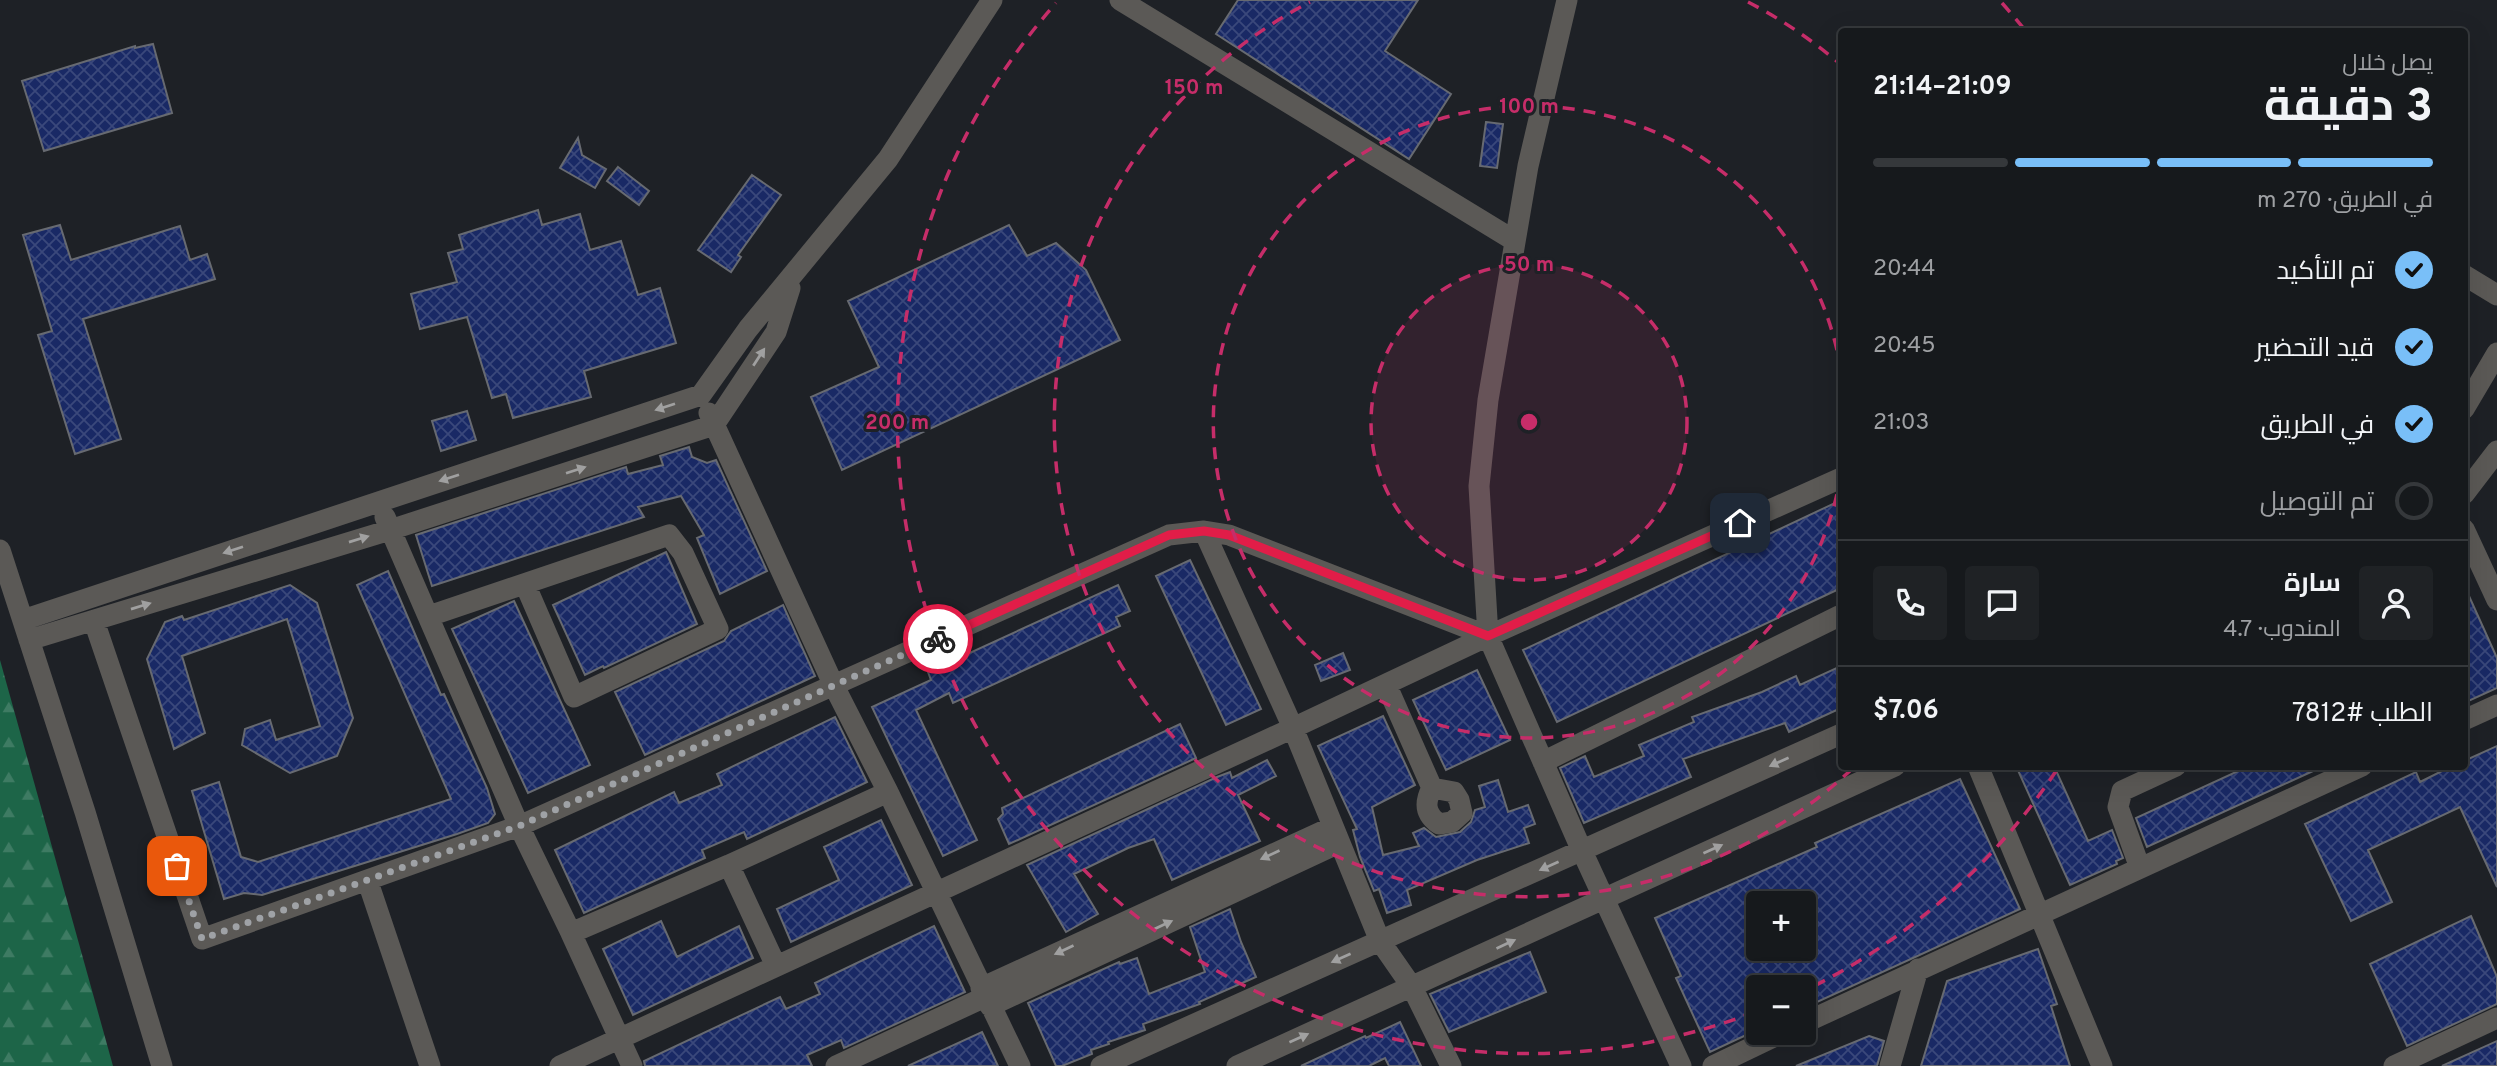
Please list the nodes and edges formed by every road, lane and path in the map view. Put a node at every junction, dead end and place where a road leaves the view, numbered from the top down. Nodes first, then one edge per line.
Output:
1 (992, 0) edge
2 (1120, 0) edge
3 (1567, 0) edge
4 (1515, 241) junction
5 (795, 274) junction
6 (2468, 277) edge
7 (2497, 295) edge
8 (2497, 353) edge
9 (701, 395) junction
10 (2468, 402) edge
11 (715, 425) junction
12 (2497, 451) edge
13 (1838, 479) edge
14 (2468, 489) edge
15 (379, 502) junction
16 (390, 530) junction
17 (1204, 531) junction
18 (2468, 538) edge
19 (0, 550) edge
20 (525, 584) junction
21 (2497, 600) edge
22 (429, 616) junction
23 (1838, 616) edge
24 (94, 621) junction
25 (26, 630) junction
26 (1488, 636) junction
27 (1385, 684) junction
28 (834, 686) junction
29 (2497, 705) edge
30 (2468, 718) edge
31 (1293, 728) junction
32 (1838, 735) edge
33 (1543, 762) junction
34 (1886, 770) edge
35 (1980, 770) edge
36 (2167, 770) edge
37 (2353, 770) edge
38 (1432, 788) dead end
39 (888, 792) junction
40 (519, 826) junction
41 (1336, 835) junction
42 (1582, 851) junction
43 (729, 865) junction
44 (2140, 868) junction
45 (368, 882) junction
46 (936, 893) junction
47 (1604, 899) junction
48 (2039, 914) junction
49 (572, 933) junction
50 (1380, 941) junction
51 (776, 965) junction
52 (1918, 969) junction
53 (1412, 987) junction
54 (985, 997) junction
55 (1816, 1017) edge
56 (2497, 1018) edge
57 (620, 1040) junction
58 (1757, 1045) edge
59 (162, 1066) edge
60 (430, 1066) edge
61 (560, 1066) edge
62 (632, 1066) edge
63 (836, 1066) edge
64 (1020, 1066) edge
65 (1101, 1066) edge
66 (1237, 1066) edge
67 (1451, 1066) edge
68 (1681, 1066) edge
69 (1713, 1066) edge
70 (1890, 1066) edge
71 (2102, 1066) edge
72 (2394, 1066) edge

1 - 5 street
2 - 4 street
3 - 4 street
4 - 26 street
5 - 9 street
11 -> 5 street
6 - 7 street
8 - 10 street
9 - 11 street
9 -> 15 street
16 -> 11 street
11 - 28 street
12 - 14 street
13 - 26 street
15 - 16 street
15 -> 25 street
16 - 22 street
24 -> 16 street
17 - 26 street
17 - 28 street
17 - 31 street
18 - 21 street
19 - 25 street
20 - 20 street
20 - 22 street
22 - 40 street
23 - 33 street
24 - 25 street
24 - 45 street
25 - 59 street
26 - 27 street
26 - 33 street
27 - 31 street
27 - 38 street
28 - 39 street
28 - 40 street
29 - 30 street
31 - 41 street
31 - 46 street
32 -> 42 street
33 - 42 street
47 -> 34 street
35 - 48 street
36 - 44 street
37 - 44 street
39 - 43 street
39 - 46 street
40 - 45 street
40 - 49 street
41 - 50 street
41 - 54 street
42 - 47 street
42 -> 50 street
43 - 49 street
43 - 51 street
44 - 48 street
45 - 60 street
46 - 51 street
46 - 54 street
53 -> 47 street
47 - 68 street
48 - 52 street
48 - 71 street
49 - 57 street
50 - 53 street
50 -> 65 street
51 - 57 street
52 - 55 street
52 - 70 street
66 -> 53 street
53 - 67 street
54 - 63 street
54 - 64 street
56 - 72 street
57 - 61 street
57 - 62 street
58 - 69 street

